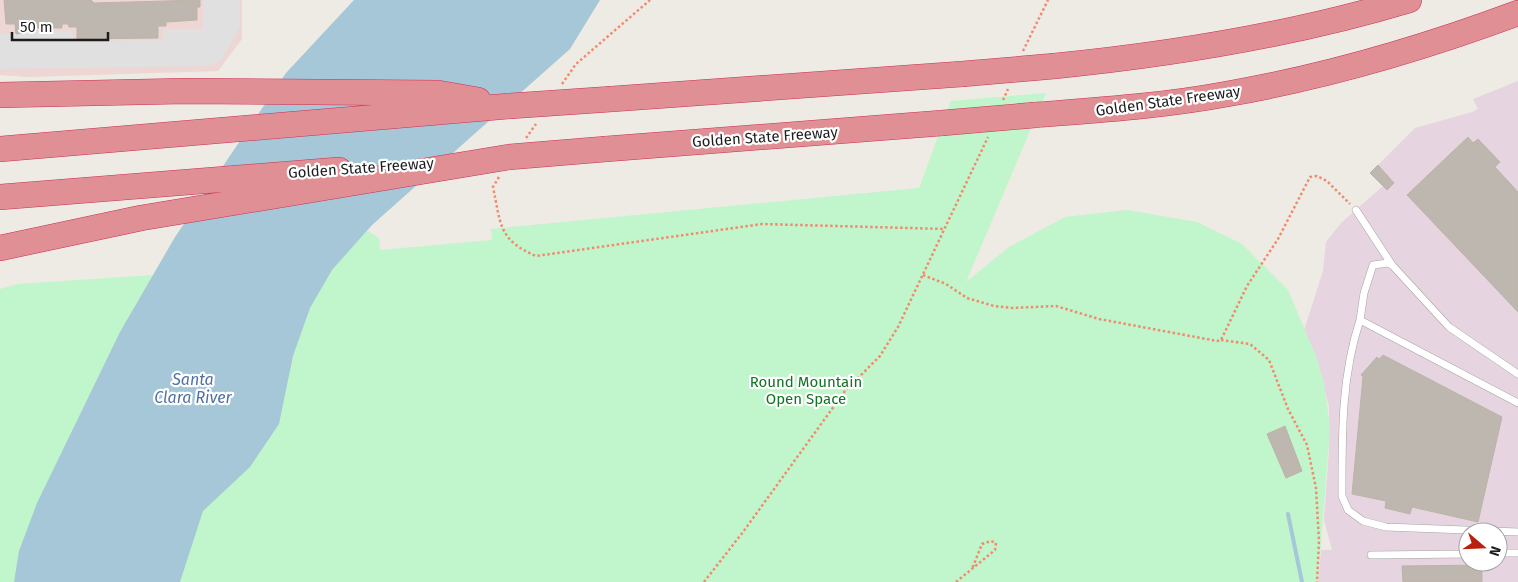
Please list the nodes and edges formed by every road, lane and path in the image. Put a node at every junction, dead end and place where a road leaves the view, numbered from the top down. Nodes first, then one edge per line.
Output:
1 (650, 0) edge
2 (1048, 0) edge
3 (1409, 0) edge
4 (1518, 13) edge
5 (1028, 39) dead end
6 (559, 88) dead end
7 (0, 95) edge
8 (510, 106) junction
9 (537, 121) dead end
10 (0, 149) edge
11 (511, 158) junction
12 (0, 197) edge
13 (1356, 210) joint
14 (0, 248) edge
15 (1392, 265) junction
16 (923, 275) junction
17 (1360, 320) junction
18 (1222, 340) junction
19 (1518, 374) edge
20 (1518, 403) edge
21 (1518, 532) edge
22 (1458, 554) edge
23 (1371, 555) dead end
24 (972, 568) junction
25 (704, 582) edge
26 (956, 582) edge
27 (1317, 582) edge

1 - 6 path
2 - 5 path
3 - 8 highway, bridge
4 - 11 highway, Golden State Freeway, bridge
7 - 8 highway
8 - 10 highway
9 - 11 path
11 - 12 highway, Golden State Freeway
11 - 14 highway
11 - 16 path
13 - 15 lane
13 - 18 path
15 - 17 lane
15 - 19 lane
16 - 18 path
16 - 25 path
17 - 20 lane
17 - 21 lane
18 - 27 path
22 - 23 lane
24 - 24 path
24 - 26 path

